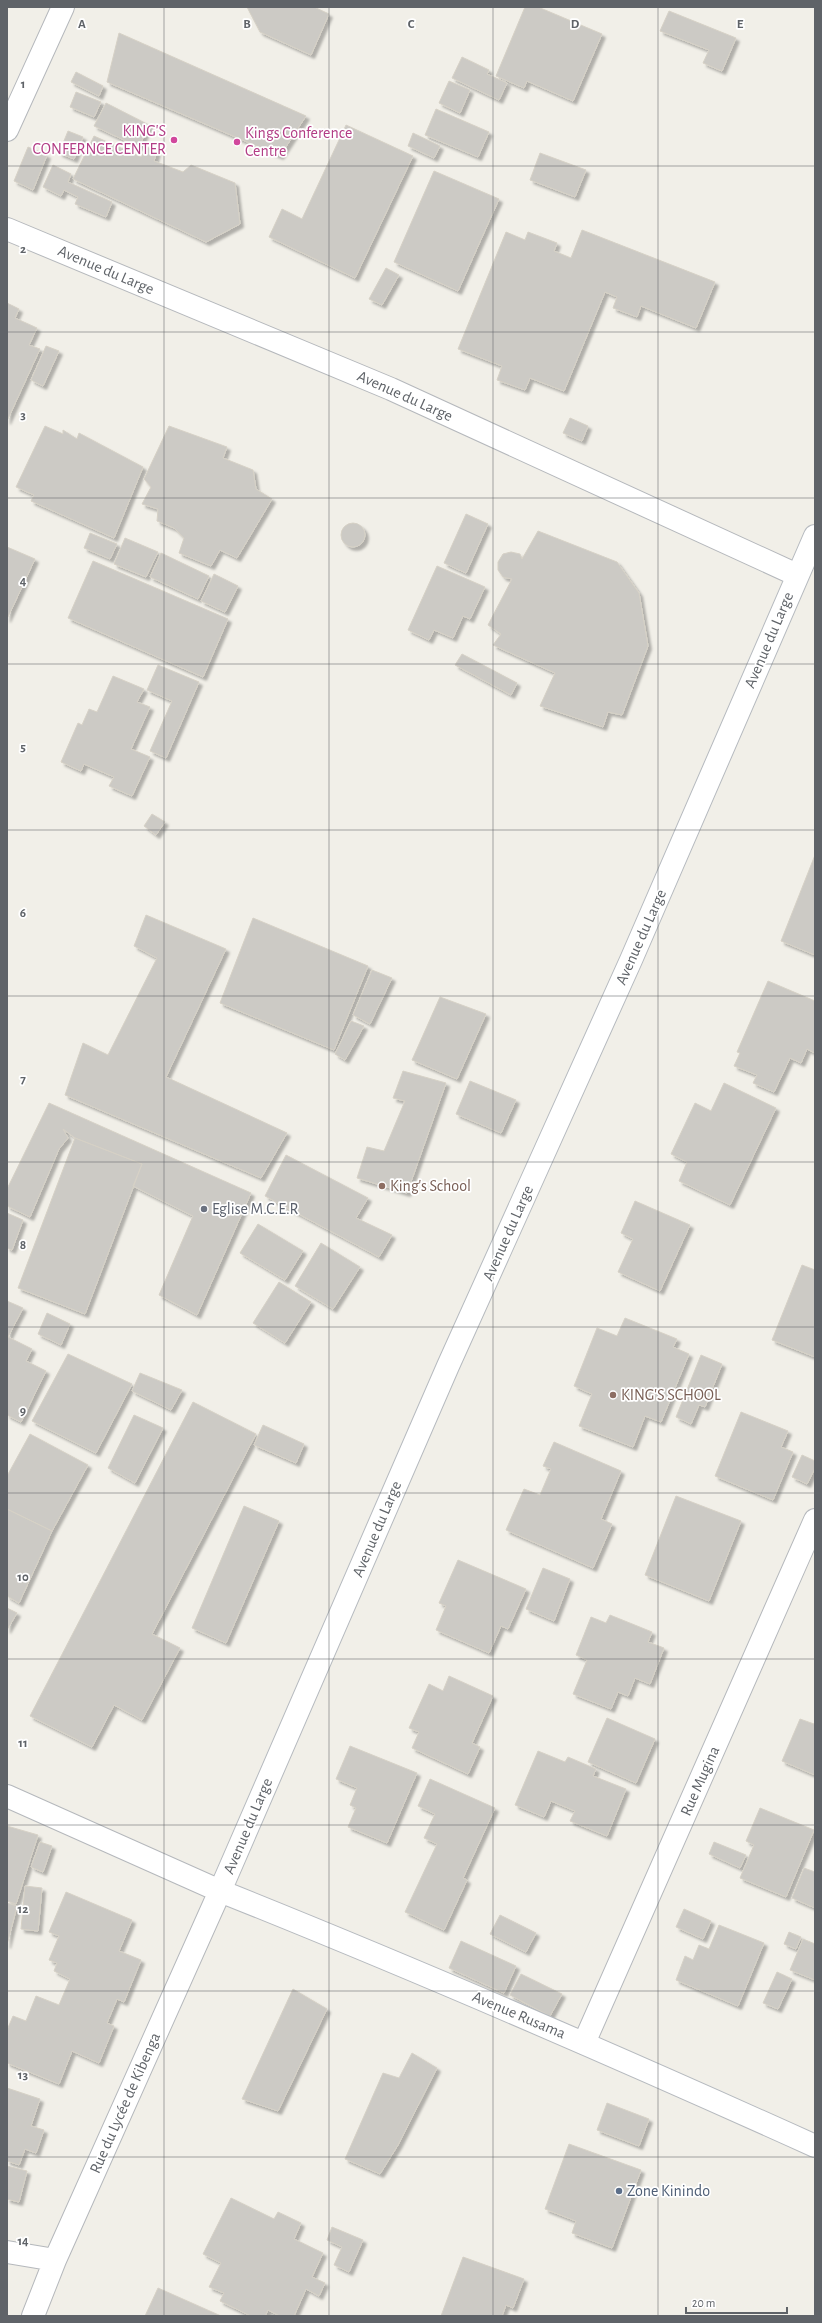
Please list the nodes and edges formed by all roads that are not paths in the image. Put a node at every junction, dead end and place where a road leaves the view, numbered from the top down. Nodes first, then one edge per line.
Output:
1 (64, 7) edge
2 (7, 130) edge
3 (7, 229) edge
4 (814, 542) edge
5 (797, 575) junction
6 (815, 1520) edge
7 (7, 1796) edge
8 (220, 1891) junction
9 (584, 2042) junction
10 (815, 2146) edge
11 (7, 2252) edge
12 (55, 2260) junction
13 (33, 2316) edge

1 - 2 street
3 - 5 street, Avenue du Large
4 - 5 street, Avenue du Large
5 - 8 street, Avenue du Large
6 - 9 street, Rue Mugina
7 - 8 street, Avenue Rusama
8 - 9 street, Avenue Rusama
8 - 12 street, Rue du Lycée de Kibenga
9 - 10 street, Avenue Rusama
11 - 12 street
12 - 13 street, Rue du Lycée de Kibenga

